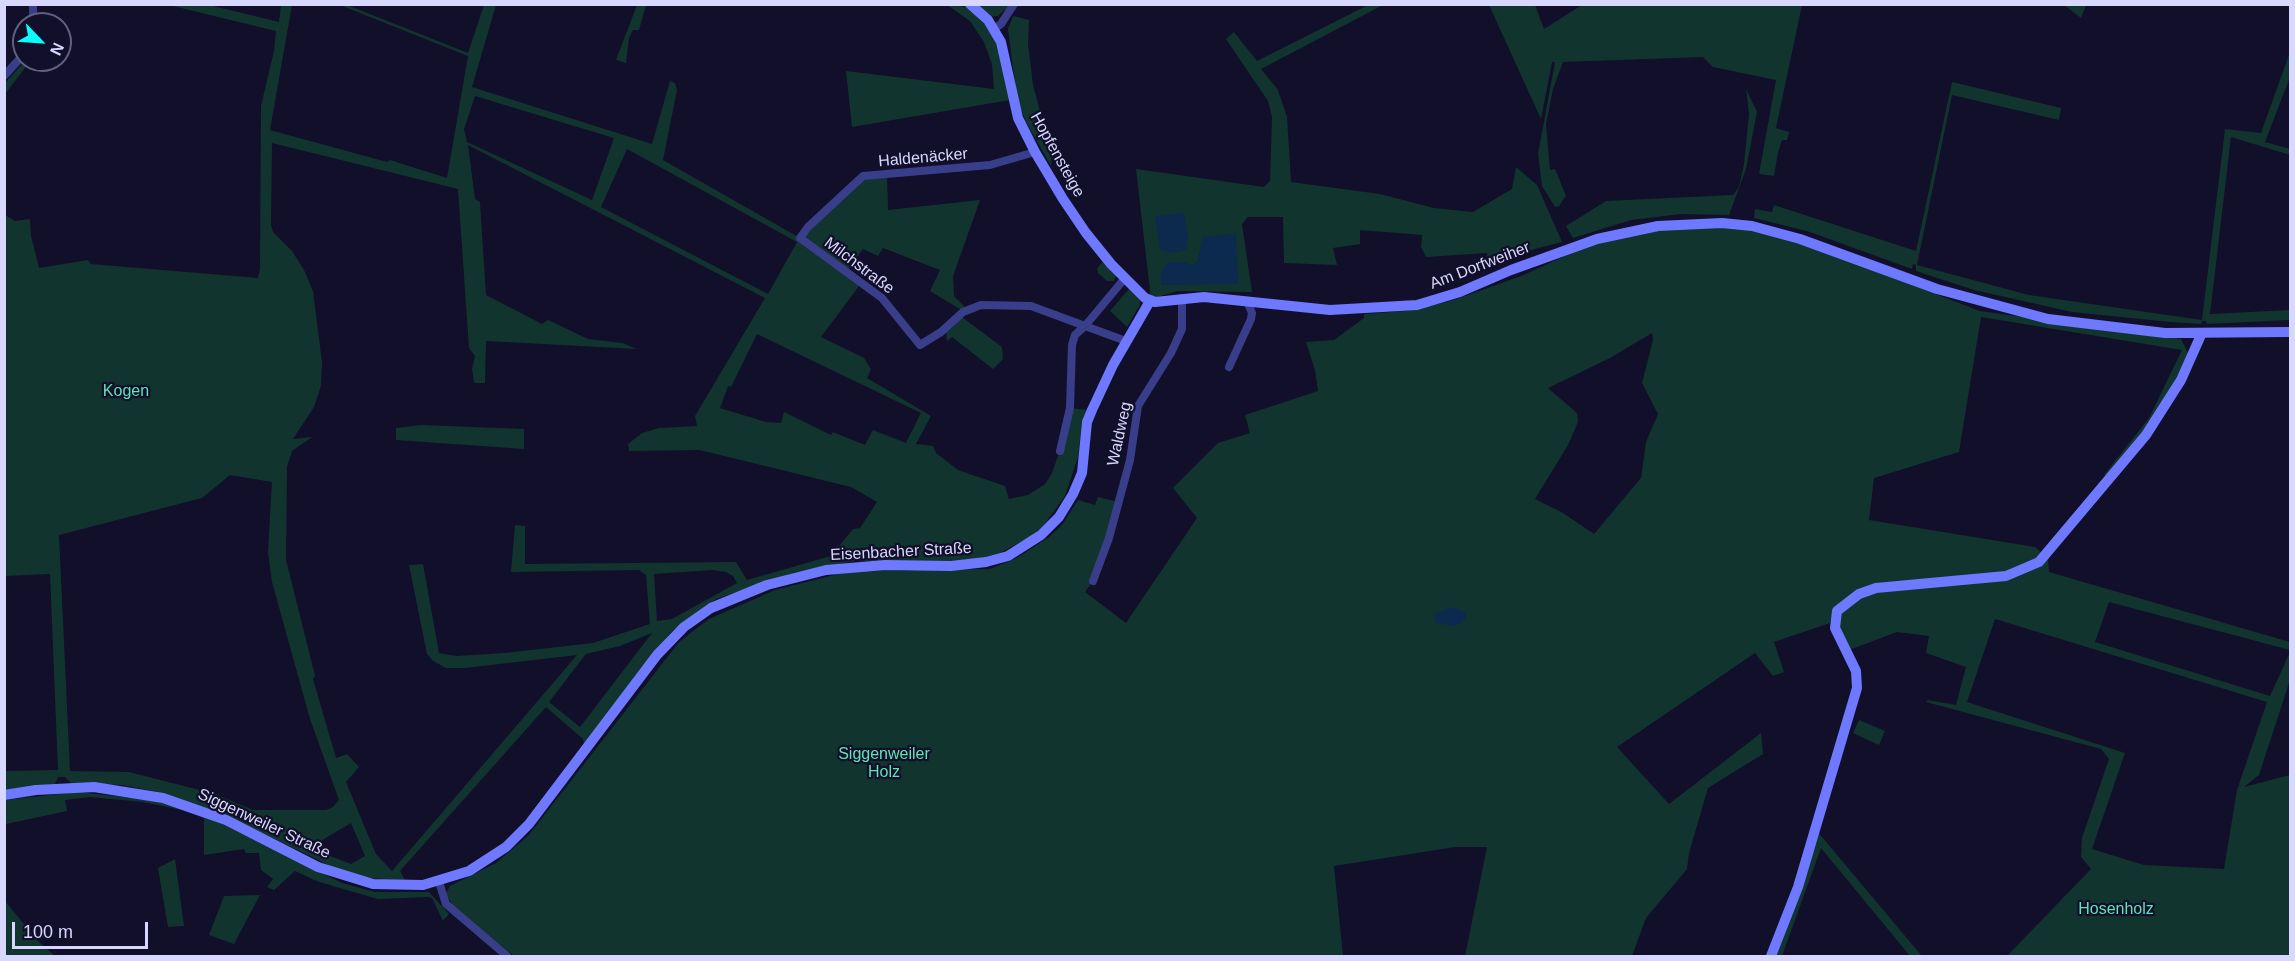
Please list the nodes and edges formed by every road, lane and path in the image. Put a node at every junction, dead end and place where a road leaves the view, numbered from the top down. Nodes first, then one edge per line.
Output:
1 (970, 4) edge
2 (1014, 4) edge
3 (994, 29) junction
4 (1035, 152) junction
5 (801, 238) joint
6 (1125, 278) junction
7 (1182, 298) junction
8 (1150, 301) junction
9 (1247, 301) junction
10 (1084, 326) junction
11 (2290, 332) edge
12 (2201, 335) junction
13 (1126, 341) junction
14 (1229, 367) dead end
15 (1060, 451) dead end
16 (1093, 581) dead end
17 (4, 795) edge
18 (439, 882) junction
19 (507, 957) edge
20 (1771, 957) edge

1 - 3 street, Hopfensteige
2 - 3 street
3 - 4 street, Hopfensteige
4 - 5 street, Haldenäcker
4 - 6 street, Hopfensteige
5 - 10 street, Milchstraße
6 - 8 street, Hopfensteige
6 - 10 street
7 - 8 street, Am Dorfweiher
7 - 9 street, Am Dorfweiher
7 - 16 street, Waldweg
8 - 13 street, Eisenbacher Straße
9 - 12 street, Am Dorfweiher
9 - 14 street
10 - 13 street
10 - 15 street
11 - 12 street, Am Dorfweiher
12 - 20 street
13 - 18 street, Eisenbacher Straße
17 - 18 street, Siggenweiler Straße
18 - 19 street

